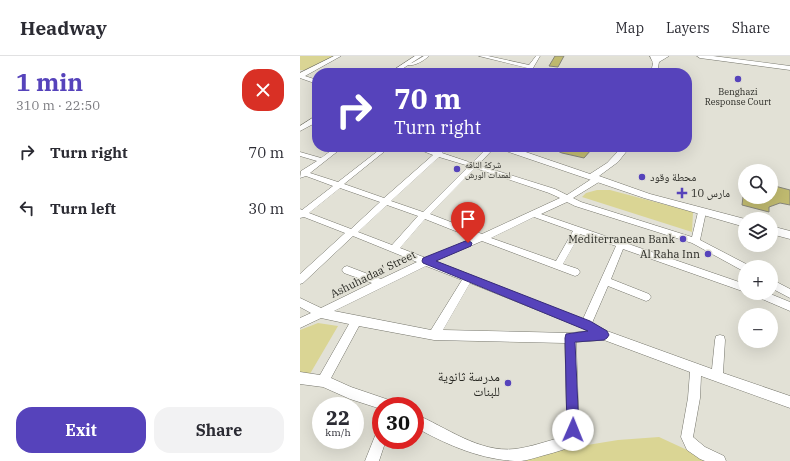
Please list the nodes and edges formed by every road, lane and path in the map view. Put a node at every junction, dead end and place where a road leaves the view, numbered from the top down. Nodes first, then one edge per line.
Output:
1 (338, 56) edge
2 (481, 56) edge
3 (538, 56) edge
4 (666, 56) edge
5 (700, 56) edge
6 (724, 56) edge
7 (422, 57) edge
8 (655, 58) edge
9 (790, 64) edge
10 (531, 67) joint
11 (315, 68) edge
12 (400, 68) edge
13 (654, 68) edge
14 (790, 68) edge
15 (312, 70) edge
16 (300, 76) edge
17 (312, 80) edge
18 (312, 122) edge
19 (300, 129) edge
20 (333, 152) edge
21 (381, 152) edge
22 (432, 152) edge
23 (487, 152) edge
24 (518, 152) edge
25 (622, 152) edge
26 (300, 154) edge
27 (438, 154) junction
28 (322, 160) junction
29 (474, 165) junction
30 (302, 175) edge
31 (595, 177) junction
32 (341, 185) junction
33 (566, 199) junction
34 (386, 201) junction
35 (702, 212) junction
36 (301, 214) edge
37 (424, 214) junction
38 (533, 214) junction
39 (738, 221) edge
40 (578, 230) junction
41 (352, 232) junction
42 (778, 232) edge
43 (790, 235) edge
44 (482, 238) junction
45 (695, 241) junction
46 (621, 244) junction
47 (394, 248) junction
48 (427, 261) junction
49 (738, 264) edge
50 (558, 265) junction
51 (347, 270) dead end
52 (575, 272) dead end
53 (468, 278) junction
54 (300, 280) edge
55 (605, 281) junction
56 (381, 283) junction
57 (738, 286) edge
58 (778, 287) edge
59 (790, 294) edge
60 (646, 297) dead end
61 (774, 300) edge
62 (300, 302) edge
63 (790, 307) edge
64 (321, 313) junction
65 (356, 321) junction
66 (300, 323) edge
67 (586, 325) junction
68 (434, 335) junction
69 (604, 335) junction
70 (570, 338) junction
71 (720, 340) dead end
72 (696, 369) junction
73 (717, 377) junction
74 (300, 378) edge
75 (323, 382) junction
76 (372, 400) edge
77 (790, 402) edge
78 (424, 425) edge
79 (376, 449) edge
80 (483, 456) edge
81 (372, 461) edge
82 (719, 461) edge

1 - 11 main road
2 - 10 street
3 - 10 street
4 - 8 main road
5 - 14 main road
6 - 9 main road
7 - 12 main road
8 - 13 main road
15 - 16 main road
16 - 17 main road
18 - 19 main road
20 - 28 street
21 - 32 street
22 - 27 street
23 - 29 street
24 - 31 main road
25 - 31 main road
26 - 28 street
27 - 29 street
27 - 34 street
28 - 30 street
29 - 33 street
29 - 37 street
30 - 32 street
31 - 33 street, Ashuhadaa' Street
31 - 35 main road
32 - 34 street
32 - 36 street
33 - 38 street, Ashuhadaa' Street
33 - 45 street
34 - 37 street
34 - 41 street
35 - 39 main road
35 - 45 street
36 - 41 street
37 - 44 street
37 - 47 street
38 - 40 street
38 - 44 street, Ashuhadaa' Street
40 - 46 street
40 - 50 street
41 - 47 street
41 - 54 street
42 - 43 main road
44 - 48 street, Ashuhadaa' Street
44 - 50 street
45 - 49 street
46 - 55 street
46 - 57 street
47 - 48 street
48 - 53 street
48 - 56 street, Ashuhadaa' Street
50 - 52 street
51 - 56 street
53 - 67 street
53 - 68 street
55 - 60 street
55 - 67 street
56 - 64 street, Ashuhadaa' Street
58 - 59 street
61 - 63 street
62 - 64 street
64 - 65 street
64 - 66 street, Ashuhadaa' Street
65 - 68 street
65 - 75 street
67 - 69 street
68 - 70 street
69 - 70 street
69 - 72 street
70 - 80 street
71 - 73 street
72 - 73 street
72 - 82 street
73 - 77 street
74 - 75 street
75 - 76 street
78 - 80 street
79 - 81 street

